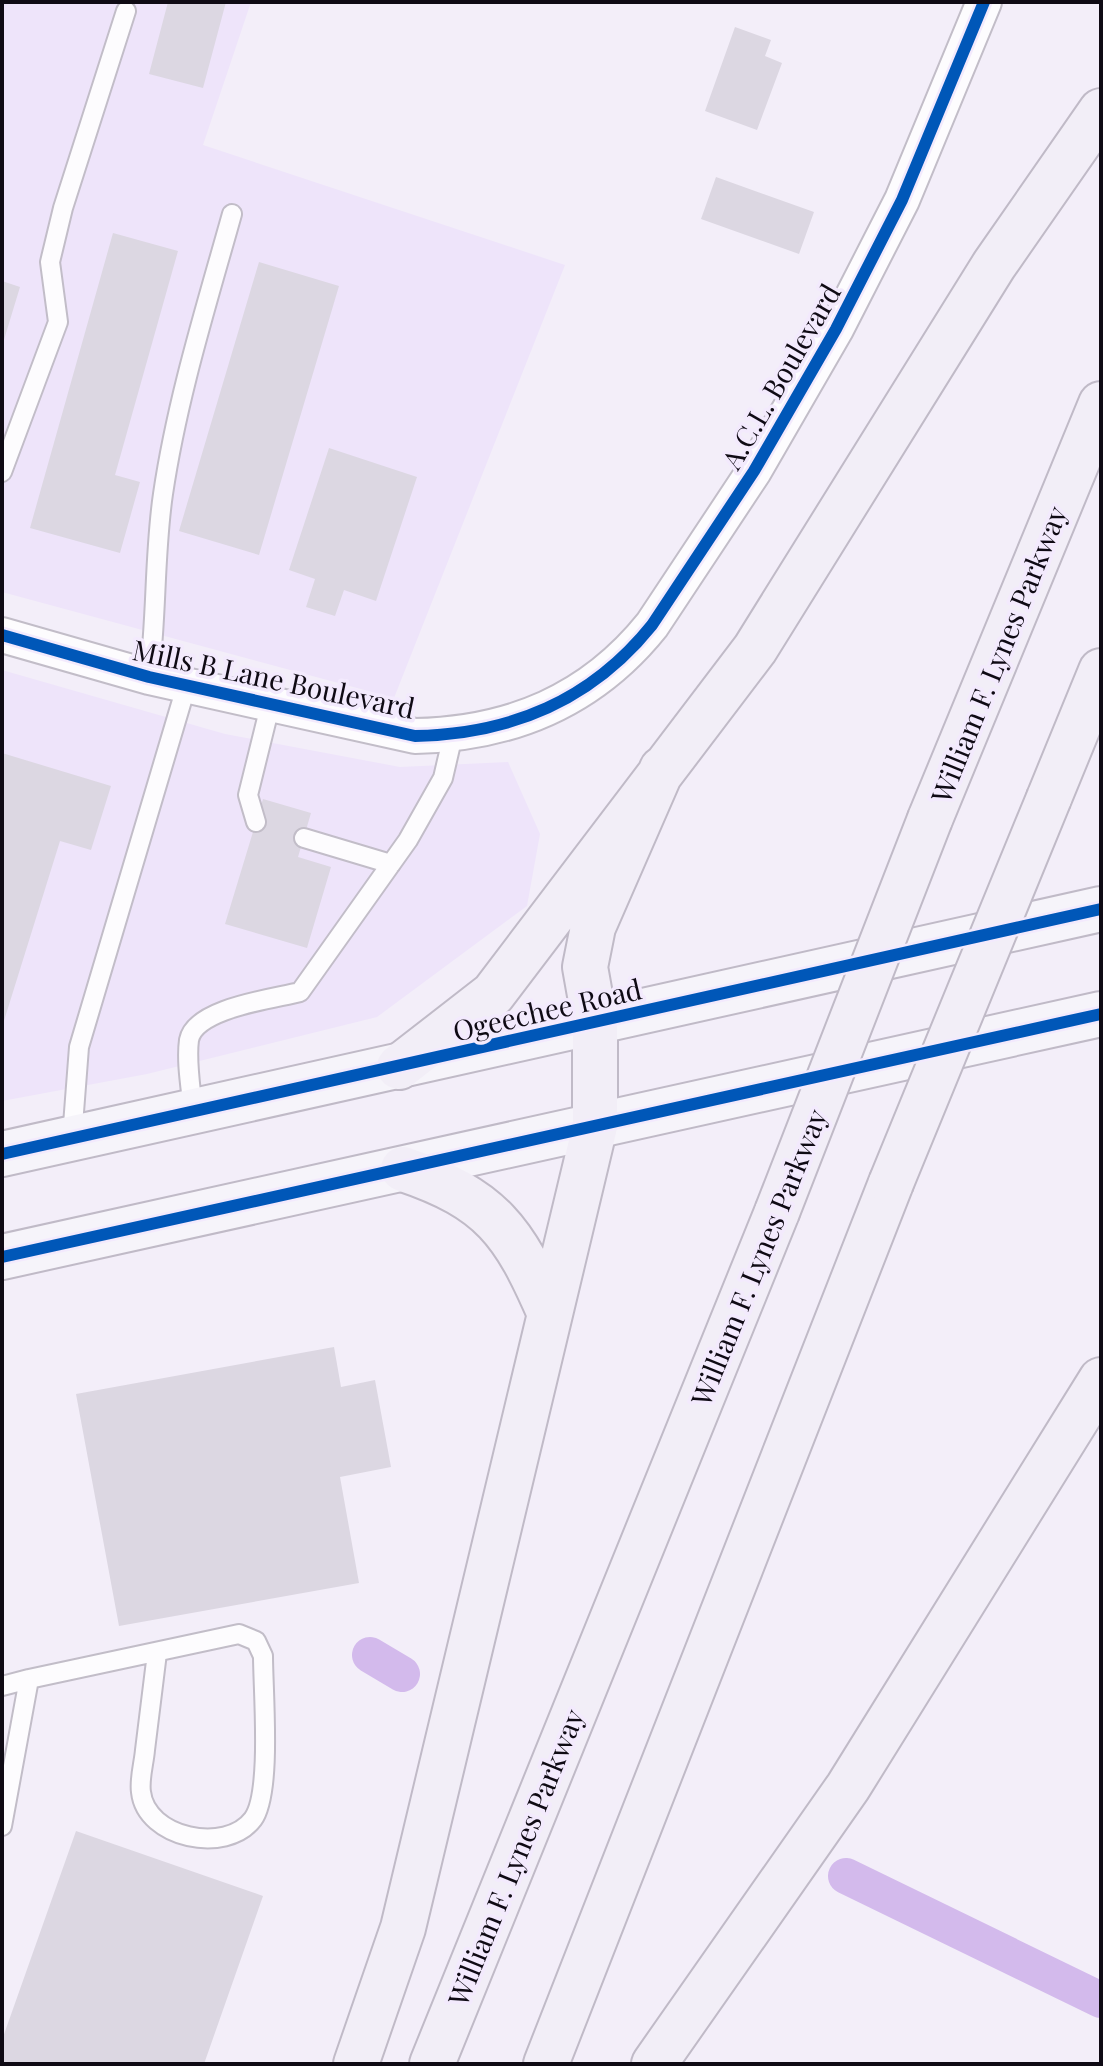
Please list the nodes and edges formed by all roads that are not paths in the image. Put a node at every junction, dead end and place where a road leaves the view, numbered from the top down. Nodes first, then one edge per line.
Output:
1 (984, 2) edge
2 (126, 11) dead end
3 (1101, 111) edge
4 (232, 214) dead end
5 (1101, 404) edge
6 (2, 472) edge
7 (2, 635) edge
8 (1101, 671) edge
9 (149, 677) junction
10 (186, 687) junction
11 (270, 706) junction
12 (537, 715) joint
13 (453, 735) junction
14 (662, 769) junction
15 (256, 822) dead end
16 (304, 838) dead end
17 (391, 864) junction
18 (1101, 909) edge
19 (1101, 1014) edge
20 (595, 1023) junction
21 (399, 1067) junction
22 (193, 1110) junction
23 (595, 1126) junction
24 (72, 1138) junction
25 (2, 1154) edge
26 (403, 1169) junction
27 (2, 1257) edge
28 (550, 1314) junction
29 (1101, 1380) edge
30 (157, 1653) junction
31 (29, 1679) junction
32 (2, 1686) edge
33 (2, 1826) edge
34 (356, 2064) edge
35 (432, 2064) edge
36 (546, 2064) edge
37 (654, 2064) edge

1 - 12 street, A.C.L. Boulevard
2 - 6 lane
3 - 14 highway
4 - 9 lane
5 - 35 highway, William F. Lynes Parkway, bridge
7 - 9 street, Mills B Lane Boulevard
8 - 36 highway, bridge
9 - 10 street, Mills B Lane Boulevard
10 - 11 street, Mills B Lane Boulevard
10 - 24 lane
11 - 13 street, Mills B Lane Boulevard
11 - 15 lane
12 - 13 street, Mills B Lane Boulevard
13 - 17 lane
14 - 20 highway
14 - 21 highway
16 - 17 lane
17 - 22 lane
18 - 20 main road, Ogeechee Road
19 - 23 main road
20 - 21 main road, Ogeechee Road
20 - 23 highway
21 - 22 main road, Ogeechee Road
22 - 24 main road, Ogeechee Road
23 - 26 main road
23 - 28 highway
24 - 25 main road, Ogeechee Road
26 - 27 main road
26 - 28 highway
28 - 34 highway
29 - 37 highway
30 - 30 lane
30 - 31 lane
31 - 32 lane
31 - 33 lane

